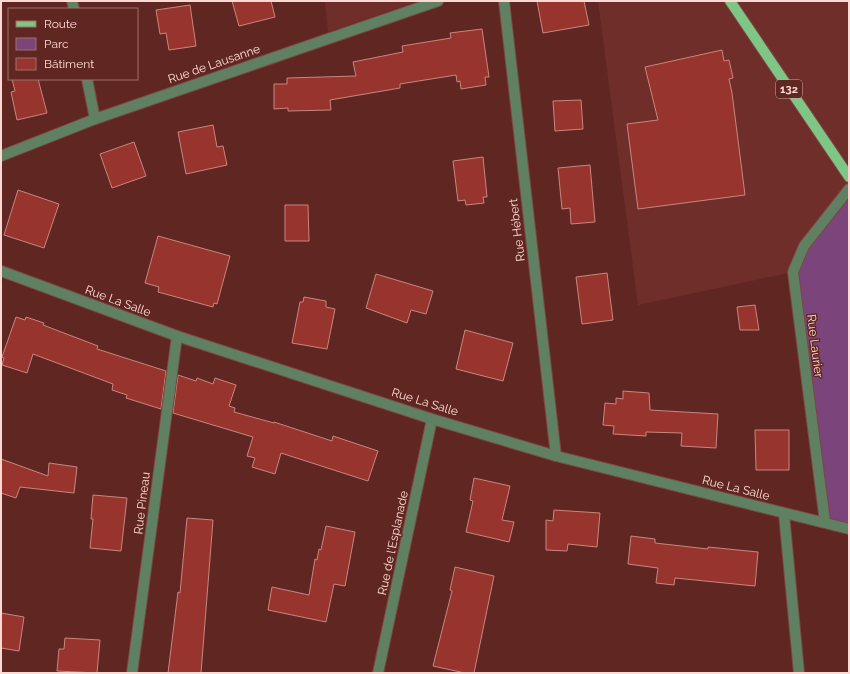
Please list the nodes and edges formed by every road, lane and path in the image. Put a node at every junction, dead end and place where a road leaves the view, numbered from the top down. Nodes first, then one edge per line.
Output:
1 (438, 1) edge
2 (504, 1) edge
3 (730, 1) edge
4 (87, 80) edge
5 (95, 119) junction
6 (1, 156) edge
7 (849, 177) edge
8 (849, 189) edge
9 (1, 271) edge
10 (177, 336) junction
11 (432, 419) junction
12 (556, 456) junction
13 (784, 514) junction
14 (825, 522) junction
15 (849, 529) edge
16 (132, 673) edge
17 (378, 673) edge
18 (799, 673) edge

1 - 5 street, Rue de Lausanne
2 - 12 street, Rue Hébert
3 - 7 main road, 132
4 - 5 street
5 - 6 street, Rue de Lausanne
8 - 14 street, Rue Laurier
9 - 10 street, Rue La Salle
10 - 11 street, Rue La Salle
10 - 16 street, Rue Pineau
11 - 12 street, Rue La Salle
11 - 17 street, Rue de l'Esplanade
12 - 13 street, Rue La Salle
13 - 14 street, Rue La Salle
13 - 18 street
14 - 15 street, Rue La Salle

